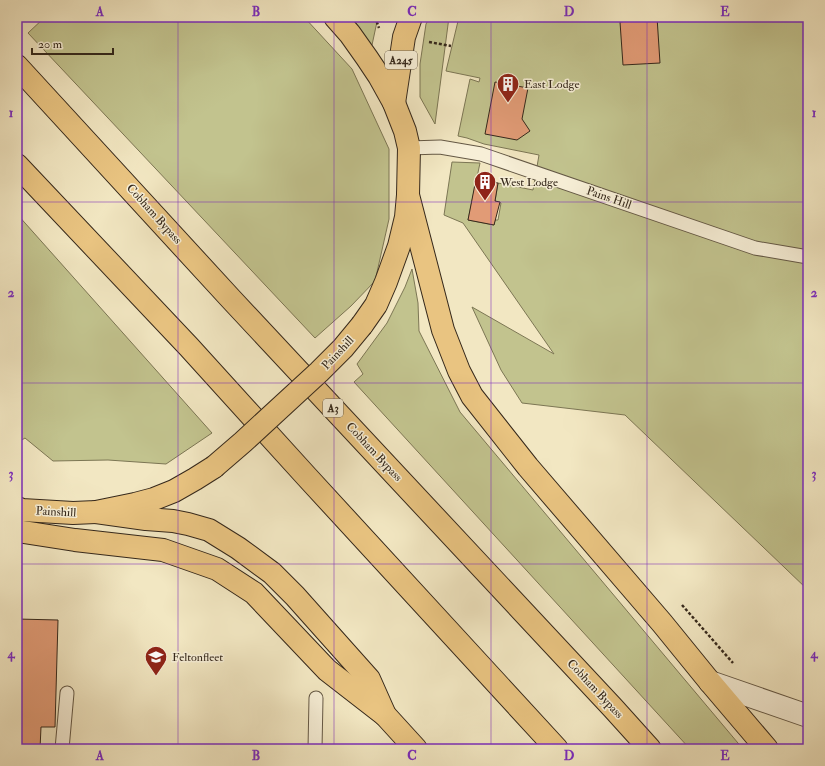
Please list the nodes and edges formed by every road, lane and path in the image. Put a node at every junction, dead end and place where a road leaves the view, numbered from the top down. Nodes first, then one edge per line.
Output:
1 (335, 17) edge
2 (411, 17) edge
3 (428, 42) dead end
4 (450, 46) dead end
5 (17, 66) edge
6 (394, 103) junction
7 (409, 148) junction
8 (17, 164) edge
9 (408, 195) junction
10 (808, 257) edge
11 (19, 510) edge
12 (96, 512) junction
13 (17, 531) edge
14 (681, 604) dead end
15 (738, 668) dead end
16 (710, 682) junction
17 (67, 693) dead end
18 (316, 698) dead end
19 (385, 715) junction
20 (808, 716) edge
21 (62, 749) edge
22 (315, 749) edge
23 (416, 749) edge
24 (557, 749) edge
25 (650, 749) edge
26 (767, 749) edge

1 - 6 main road, Painshill
2 - 6 main road, A245
3 - 4 path
5 - 25 main road, Cobham Bypass / A3
6 - 7 main road, Painshill
7 - 9 main road, Painshill
7 - 10 lane, Pains Hill
8 - 24 main road
9 - 12 main road, Painshill, bridge
9 - 16 main road
11 - 12 main road, Painshill
12 - 19 main road
13 - 19 main road
14 - 15 path
16 - 20 street
16 - 26 main road
17 - 21 lane
18 - 22 lane
19 - 23 main road

